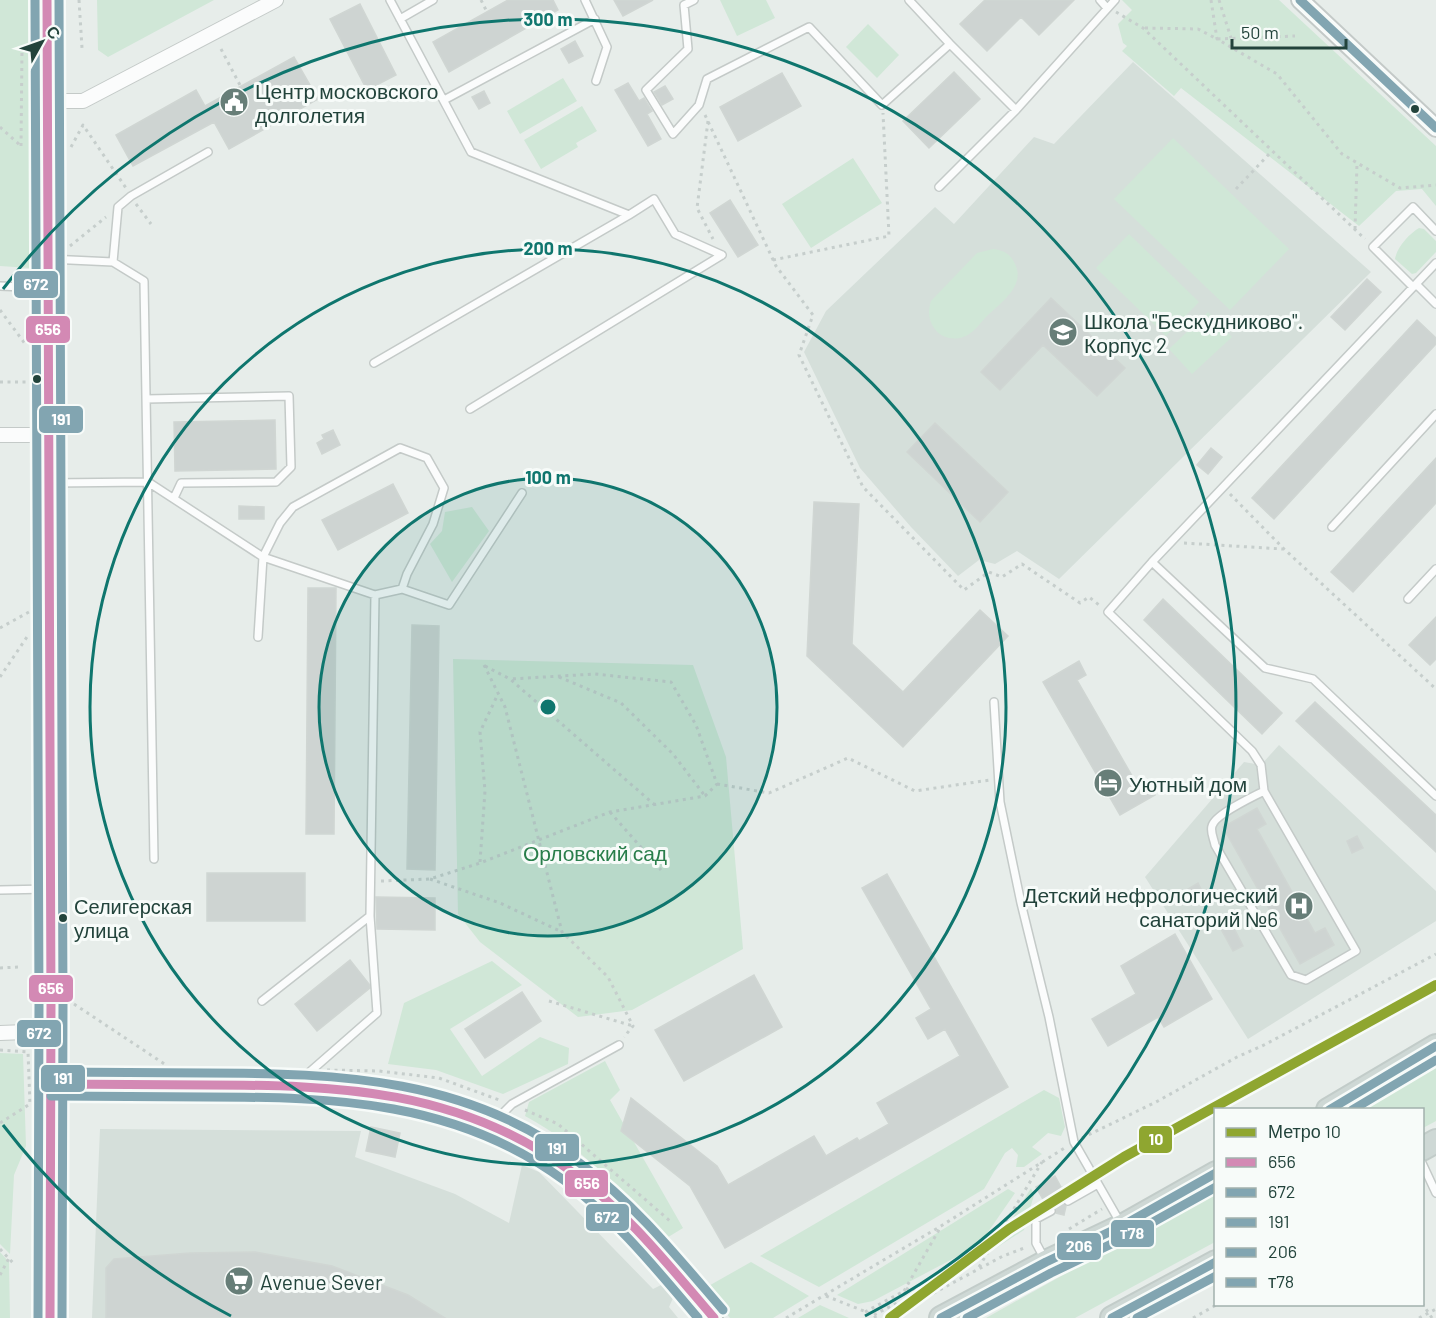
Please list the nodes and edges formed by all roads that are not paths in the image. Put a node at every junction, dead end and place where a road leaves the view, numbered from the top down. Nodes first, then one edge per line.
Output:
1 (47, 0) edge
2 (276, 0) edge
3 (390, 0) edge
4 (433, 0) edge
5 (585, 0) edge
6 (694, 0) edge
7 (909, 0) edge
8 (1100, 0) edge
9 (1115, 0) edge
10 (1300, 0) edge
11 (1107, 8) junction
12 (400, 19) junction
13 (595, 19) junction
14 (950, 44) junction
15 (596, 81) dead end
16 (444, 100) junction
17 (48, 102) junction
18 (1016, 110) junction
19 (1436, 128) edge
20 (208, 152) dead end
21 (939, 187) dead end
22 (629, 215) junction
23 (1436, 231) edge
24 (48, 259) junction
25 (113, 262) junction
26 (1436, 263) edge
27 (0, 286) edge
28 (1414, 286) junction
29 (48, 288) junction
30 (1436, 304) edge
31 (374, 363) dead end
32 (146, 399) junction
33 (470, 409) dead end
34 (1436, 414) edge
35 (0, 435) edge
36 (50, 435) junction
37 (148, 482) junction
38 (50, 483) junction
39 (522, 493) dead end
40 (174, 498) junction
41 (1332, 527) dead end
42 (263, 557) junction
43 (1152, 562) junction
44 (1436, 569) edge
45 (402, 589) junction
46 (375, 595) junction
47 (1408, 599) dead end
48 (258, 637) dead end
49 (994, 702) dead end
50 (1264, 791) junction
51 (1436, 796) edge
52 (154, 859) dead end
53 (50, 889) junction
54 (0, 890) edge
55 (370, 916) junction
56 (262, 1001) dead end
57 (51, 1031) junction
58 (0, 1033) edge
59 (619, 1045) road end
60 (1436, 1046) edge
61 (51, 1084) junction
62 (294, 1085) junction
63 (1331, 1108) edge
64 (492, 1124) junction
65 (1424, 1167) edge
66 (1214, 1174) edge
67 (1098, 1184) junction
68 (1436, 1192) edge
69 (1068, 1202) dead end
70 (1051, 1211) dead end
71 (1122, 1226) junction
72 (1046, 1262) junction
73 (1214, 1263) edge
74 (50, 1318) edge
75 (714, 1318) edge
76 (941, 1318) edge
77 (1112, 1318) edge

1 - 17 main road
2 - 17 street
3 - 12 lane
4 - 12 lane
5 - 13 lane
6 - 14 lane
7 - 14 lane
8 - 11 lane
9 - 11 lane
10 - 19 street
11 - 18 lane
12 - 16 lane
13 - 15 lane
13 - 16 lane
14 - 18 lane
16 - 22 lane
17 - 24 main road
18 - 21 lane
20 - 25 lane
22 - 31 lane
22 - 33 lane
23 - 28 lane
24 - 25 lane
24 - 29 main road
25 - 32 lane
26 - 28 lane
27 - 29 lane
28 - 30 lane
28 - 43 lane
29 - 36 main road
32 - 37 lane
32 - 40 lane
34 - 41 lane
35 - 36 street
36 - 38 main road
37 - 38 lane
37 - 40 lane
37 - 52 lane
38 - 53 main road
39 - 45 lane
40 - 42 lane
42 - 45 lane
42 - 46 lane
42 - 48 lane
43 - 50 lane
43 - 51 lane
44 - 47 lane
45 - 46 lane
46 - 55 lane
49 - 67 lane
50 - 50 lane
53 - 54 lane
53 - 57 main road
55 - 56 lane
55 - 62 lane
57 - 58 street
57 - 61 main road
59 - 64 lane
60 - 63 main road
61 - 62 street
61 - 74 main road
62 - 64 street
64 - 75 street
65 - 68 lane
66 - 71 main road
67 - 69 lane
67 - 71 lane
70 - 72 lane
71 - 72 main road
72 - 76 main road
73 - 77 main road

